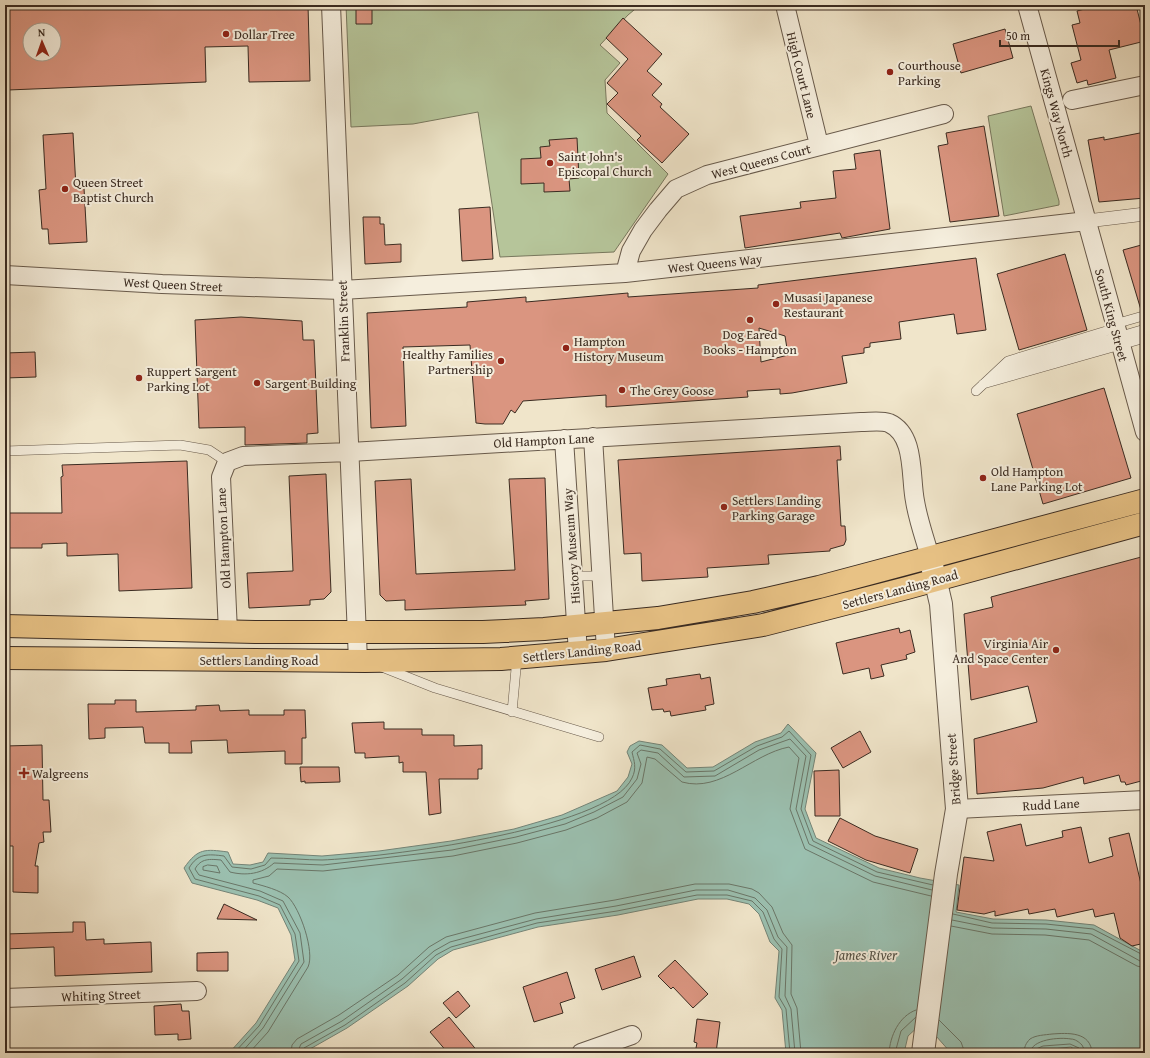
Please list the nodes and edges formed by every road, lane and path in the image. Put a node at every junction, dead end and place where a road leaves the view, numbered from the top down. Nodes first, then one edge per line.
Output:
1 (332, 5) edge
2 (785, 5) edge
3 (1027, 5) edge
4 (1145, 85) edge
5 (1072, 100) dead end
6 (944, 114) dead end
7 (819, 145) junction
8 (1145, 214) edge
9 (1087, 221) junction
10 (625, 273) junction
11 (5, 275) edge
12 (342, 290) junction
13 (1143, 316) dead end
14 (1145, 329) edge
15 (1117, 334) junction
16 (1145, 338) edge
17 (983, 384) junction
18 (976, 391) dead end
19 (1145, 432) edge
20 (593, 437) junction
21 (564, 439) junction
22 (5, 451) edge
23 (350, 452) junction
24 (227, 462) junction
25 (1145, 500) edge
26 (1145, 524) edge
27 (930, 557) junction
28 (573, 576) junction
29 (602, 576) junction
30 (936, 580) junction
31 (604, 624) junction
32 (5, 626) edge
33 (576, 627) junction
34 (228, 632) junction
35 (357, 632) junction
36 (606, 650) junction
37 (578, 653) junction
38 (5, 658) edge
39 (517, 658) junction
40 (361, 661) junction
41 (512, 712) junction
42 (599, 737) dead end
43 (1145, 800) edge
44 (957, 809) junction
45 (197, 992) dead end
46 (5, 998) edge
47 (632, 1035) dead end
48 (923, 1049) edge
49 (581, 1053) edge

1 - 12 street, Franklin Street
2 - 7 street, High Court Lane
3 - 9 street, Kings Way North
4 - 5 street
6 - 7 street, West Queens Court
7 - 10 street, West Queens Court
8 - 9 street
9 - 10 street, West Queens Way
9 - 15 street, South King Street
10 - 12 street, West Queens Way
11 - 12 street, West Queen Street
12 - 23 street, Franklin Street
13 - 15 lane
14 - 15 lane
15 - 16 lane
15 - 17 lane
15 - 17 lane
15 - 19 street, South King Street
17 - 18 lane
20 - 21 street, Old Hampton Lane
20 - 27 street, Old Hampton Lane
20 - 29 street
21 - 23 street, Old Hampton Lane
21 - 28 street, History Museum Way
22 - 24 lane
23 - 24 street, Old Hampton Lane
23 - 35 street, Franklin Street
24 - 34 street, Old Hampton Lane
25 - 27 main road, Settlers Landing Road
26 - 30 main road, Settlers Landing Road
27 - 30 street, Bridge Street
27 - 31 main road, Settlers Landing Road
28 - 29 lane
28 - 33 street, History Museum Way
29 - 31 street
30 - 36 main road, Settlers Landing Road
30 - 44 street, Bridge Street
31 - 33 main road, Settlers Landing Road
31 - 36 street
32 - 34 main road, Settlers Landing Road
33 - 35 main road, Settlers Landing Road
33 - 37 street, History Museum Way
34 - 35 main road, Settlers Landing Road
35 - 40 street, Franklin Street
36 - 37 main road, Settlers Landing Road
37 - 39 main road, Settlers Landing Road
38 - 40 main road, Settlers Landing Road
39 - 40 main road, Settlers Landing Road
39 - 41 lane
40 - 41 lane
41 - 42 lane
43 - 44 street, Rudd Lane
44 - 48 street, Bridge Street
45 - 46 street, Whiting Street
47 - 49 street

